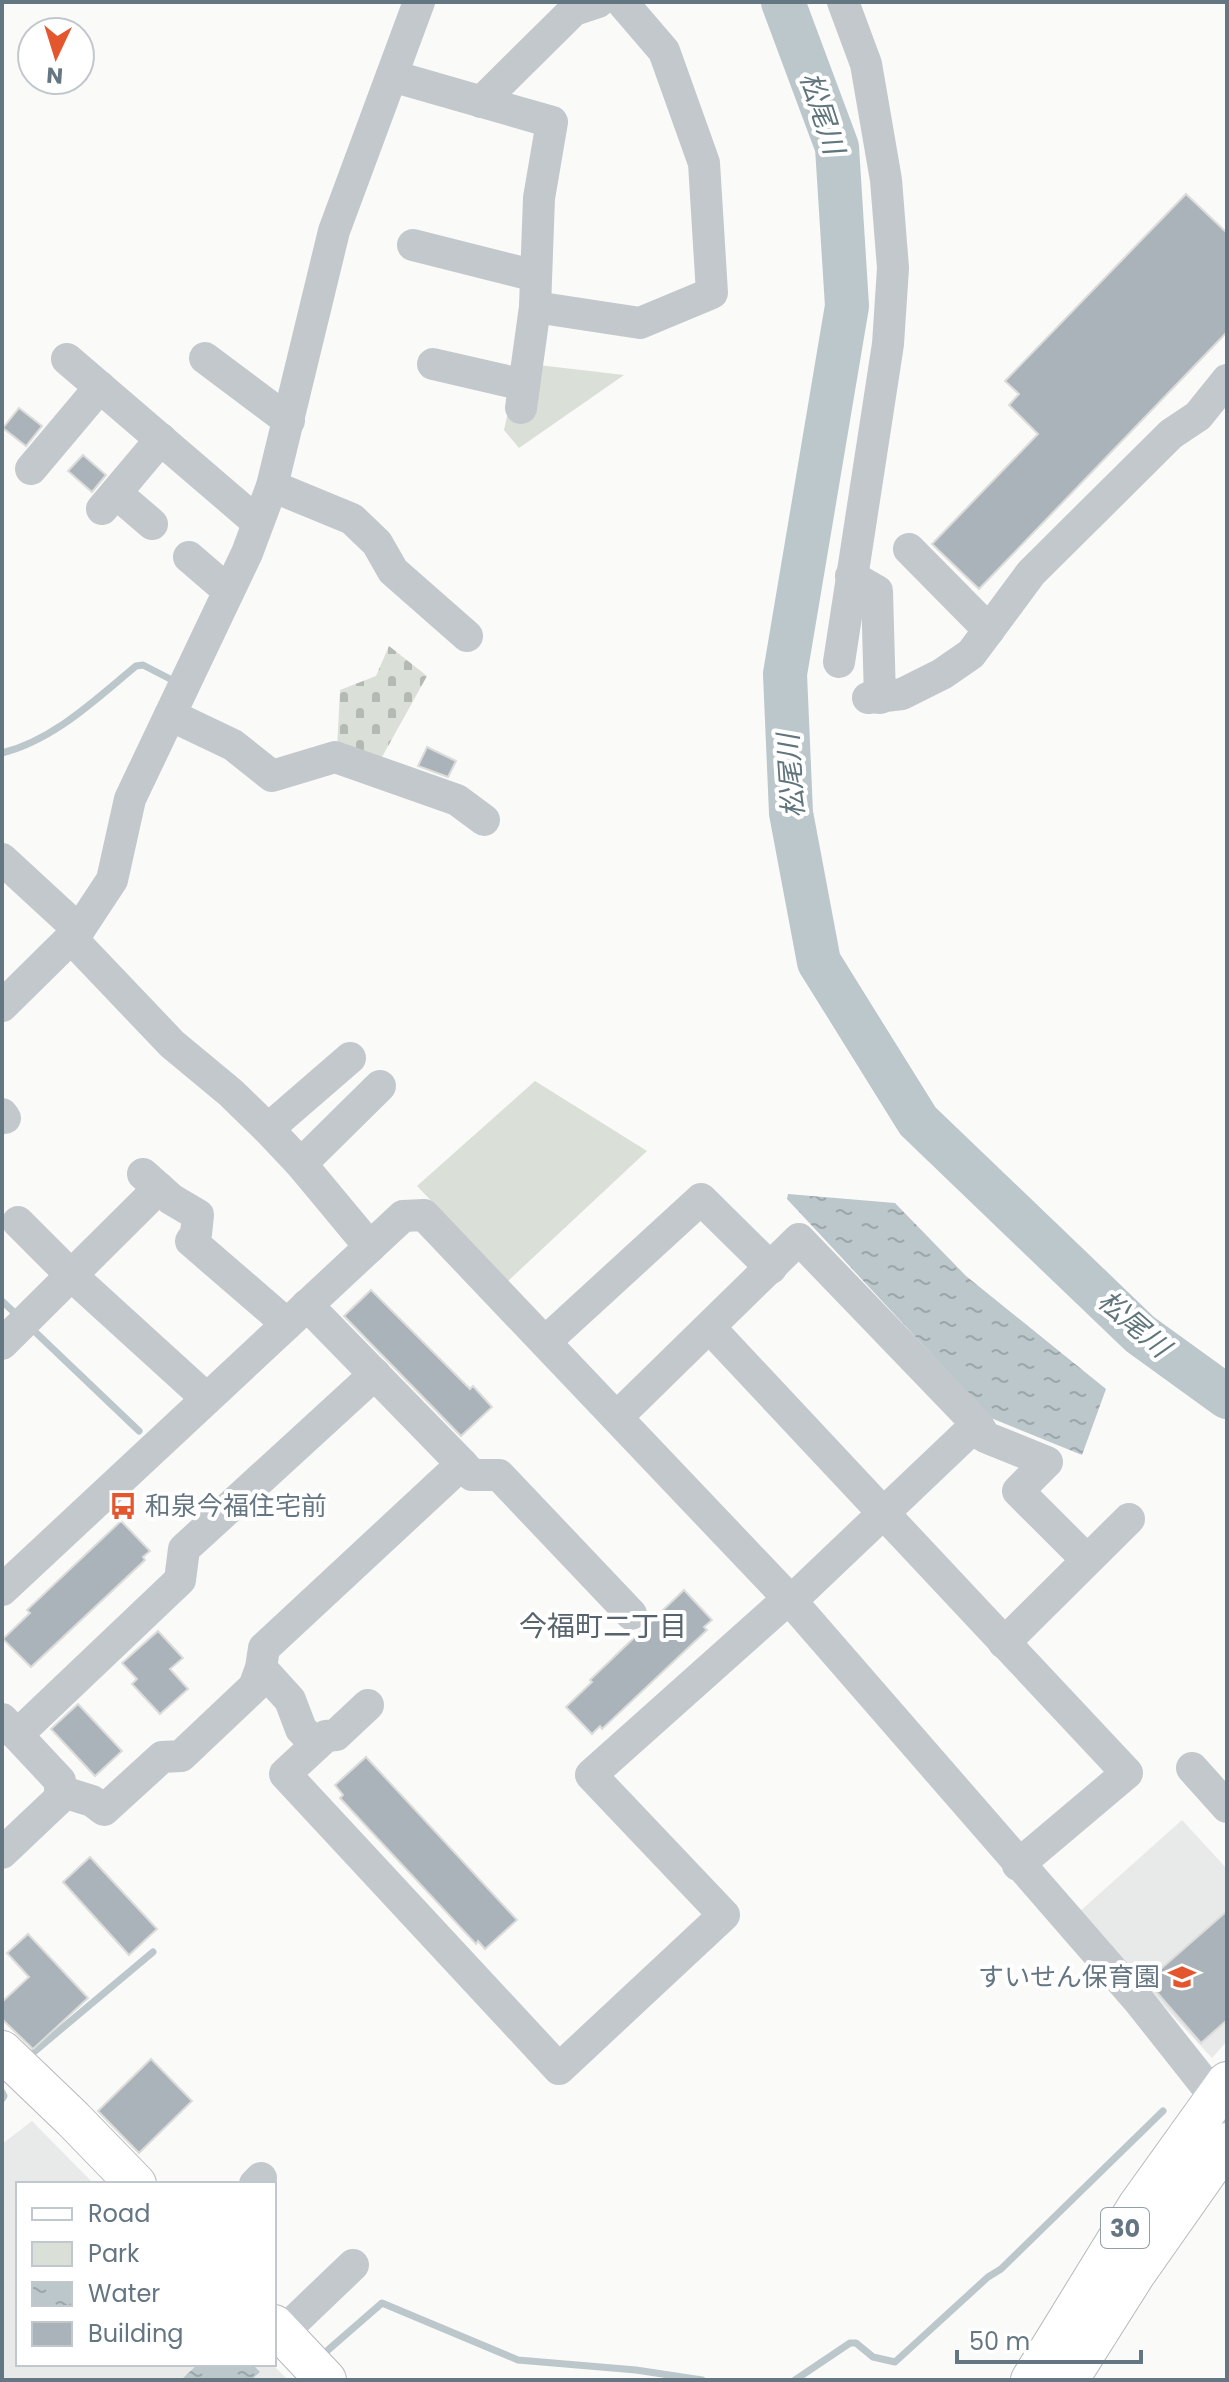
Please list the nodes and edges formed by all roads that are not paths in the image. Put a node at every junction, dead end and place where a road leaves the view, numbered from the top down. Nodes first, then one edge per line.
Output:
1 (419, 2) edge
2 (598, 2) edge
3 (622, 2) edge
4 (843, 2) edge
5 (392, 76) junction
6 (481, 102) junction
7 (413, 245) dead end
8 (535, 292) junction
9 (205, 358) dead end
10 (67, 359) dead end
11 (433, 364) dead end
12 (1227, 380) edge
13 (100, 387) junction
14 (289, 421) junction
15 (161, 439) junction
16 (31, 469) dead end
17 (272, 486) junction
18 (259, 519) junction
19 (152, 524) dead end
20 (909, 549) dead end
21 (189, 557) dead end
22 (851, 576) junction
23 (230, 587) junction
24 (460, 619) dead end
25 (989, 630) junction
26 (839, 662) dead end
27 (170, 715) junction
28 (484, 820) dead end
29 (2, 859) edge
30 (75, 934) junction
31 (2, 1006) edge
32 (350, 1058) dead end
33 (380, 1086) dead end
34 (268, 1129) junction
35 (301, 1164) junction
36 (17, 1231) edge
37 (370, 1247) junction
38 (771, 1268) junction
39 (72, 1276) junction
40 (297, 1314) junction
41 (710, 1328) junction
42 (545, 1342) junction
43 (2, 1344) edge
44 (375, 1374) junction
45 (205, 1397) junction
46 (617, 1417) junction
47 (977, 1424) junction
48 (462, 1464) junction
49 (884, 1513) junction
50 (1129, 1519) dead end
51 (1087, 1560) junction
52 (2, 1590) edge
53 (791, 1601) junction
54 (631, 1614) dead end
55 (1004, 1643) junction
56 (261, 1668) junction
57 (368, 1705) dead end
58 (10, 1727) edge
59 (316, 1745) junction
60 (60, 1791) junction
61 (2, 1853) edge
62 (1018, 1865) junction
63 (2, 2051) edge
64 (1223, 2102) edge
65 (1227, 2143) edge
66 (134, 2182) edge
67 (353, 2265) dead end
68 (278, 2329) edge
69 (326, 2380) edge
70 (1031, 2380) edge
71 (1068, 2380) edge

1 - 5 street
2 - 6 street
3 - 8 street
4 - 22 street
5 - 6 street
5 - 14 street
6 - 8 street
7 - 8 street
8 - 11 street
9 - 14 street
10 - 13 street
12 - 25 street
13 - 15 street
13 - 16 street
14 - 17 street
15 - 18 street
15 - 19 street
17 - 18 street
17 - 24 street
18 - 23 street
20 - 25 street
21 - 23 street
22 - 25 street
22 - 26 street
23 - 27 street
27 - 28 street
27 - 30 street
29 - 30 street
30 - 31 street
30 - 34 street
32 - 34 street
33 - 35 street
34 - 35 street
35 - 37 street
36 - 39 street
37 - 40 street
37 - 42 street
38 - 41 street
38 - 42 street
38 - 47 street
39 - 40 street
39 - 43 street
39 - 45 street
40 - 44 street
40 - 45 street
41 - 46 street
41 - 49 street
42 - 46 street
44 - 48 street
44 - 58 street
45 - 52 street
46 - 53 street
47 - 49 street
47 - 51 street
48 - 54 street
48 - 56 street
49 - 53 street
49 - 55 street
50 - 51 street
51 - 55 street
53 - 59 street
53 - 62 street
55 - 62 street
56 - 59 street
56 - 60 street
57 - 59 street
58 - 60 street
60 - 61 street
62 - 64 street
63 - 66 main road
64 - 70 main road, 30
65 - 71 main road, 30
67 - 68 street
68 - 69 main road

